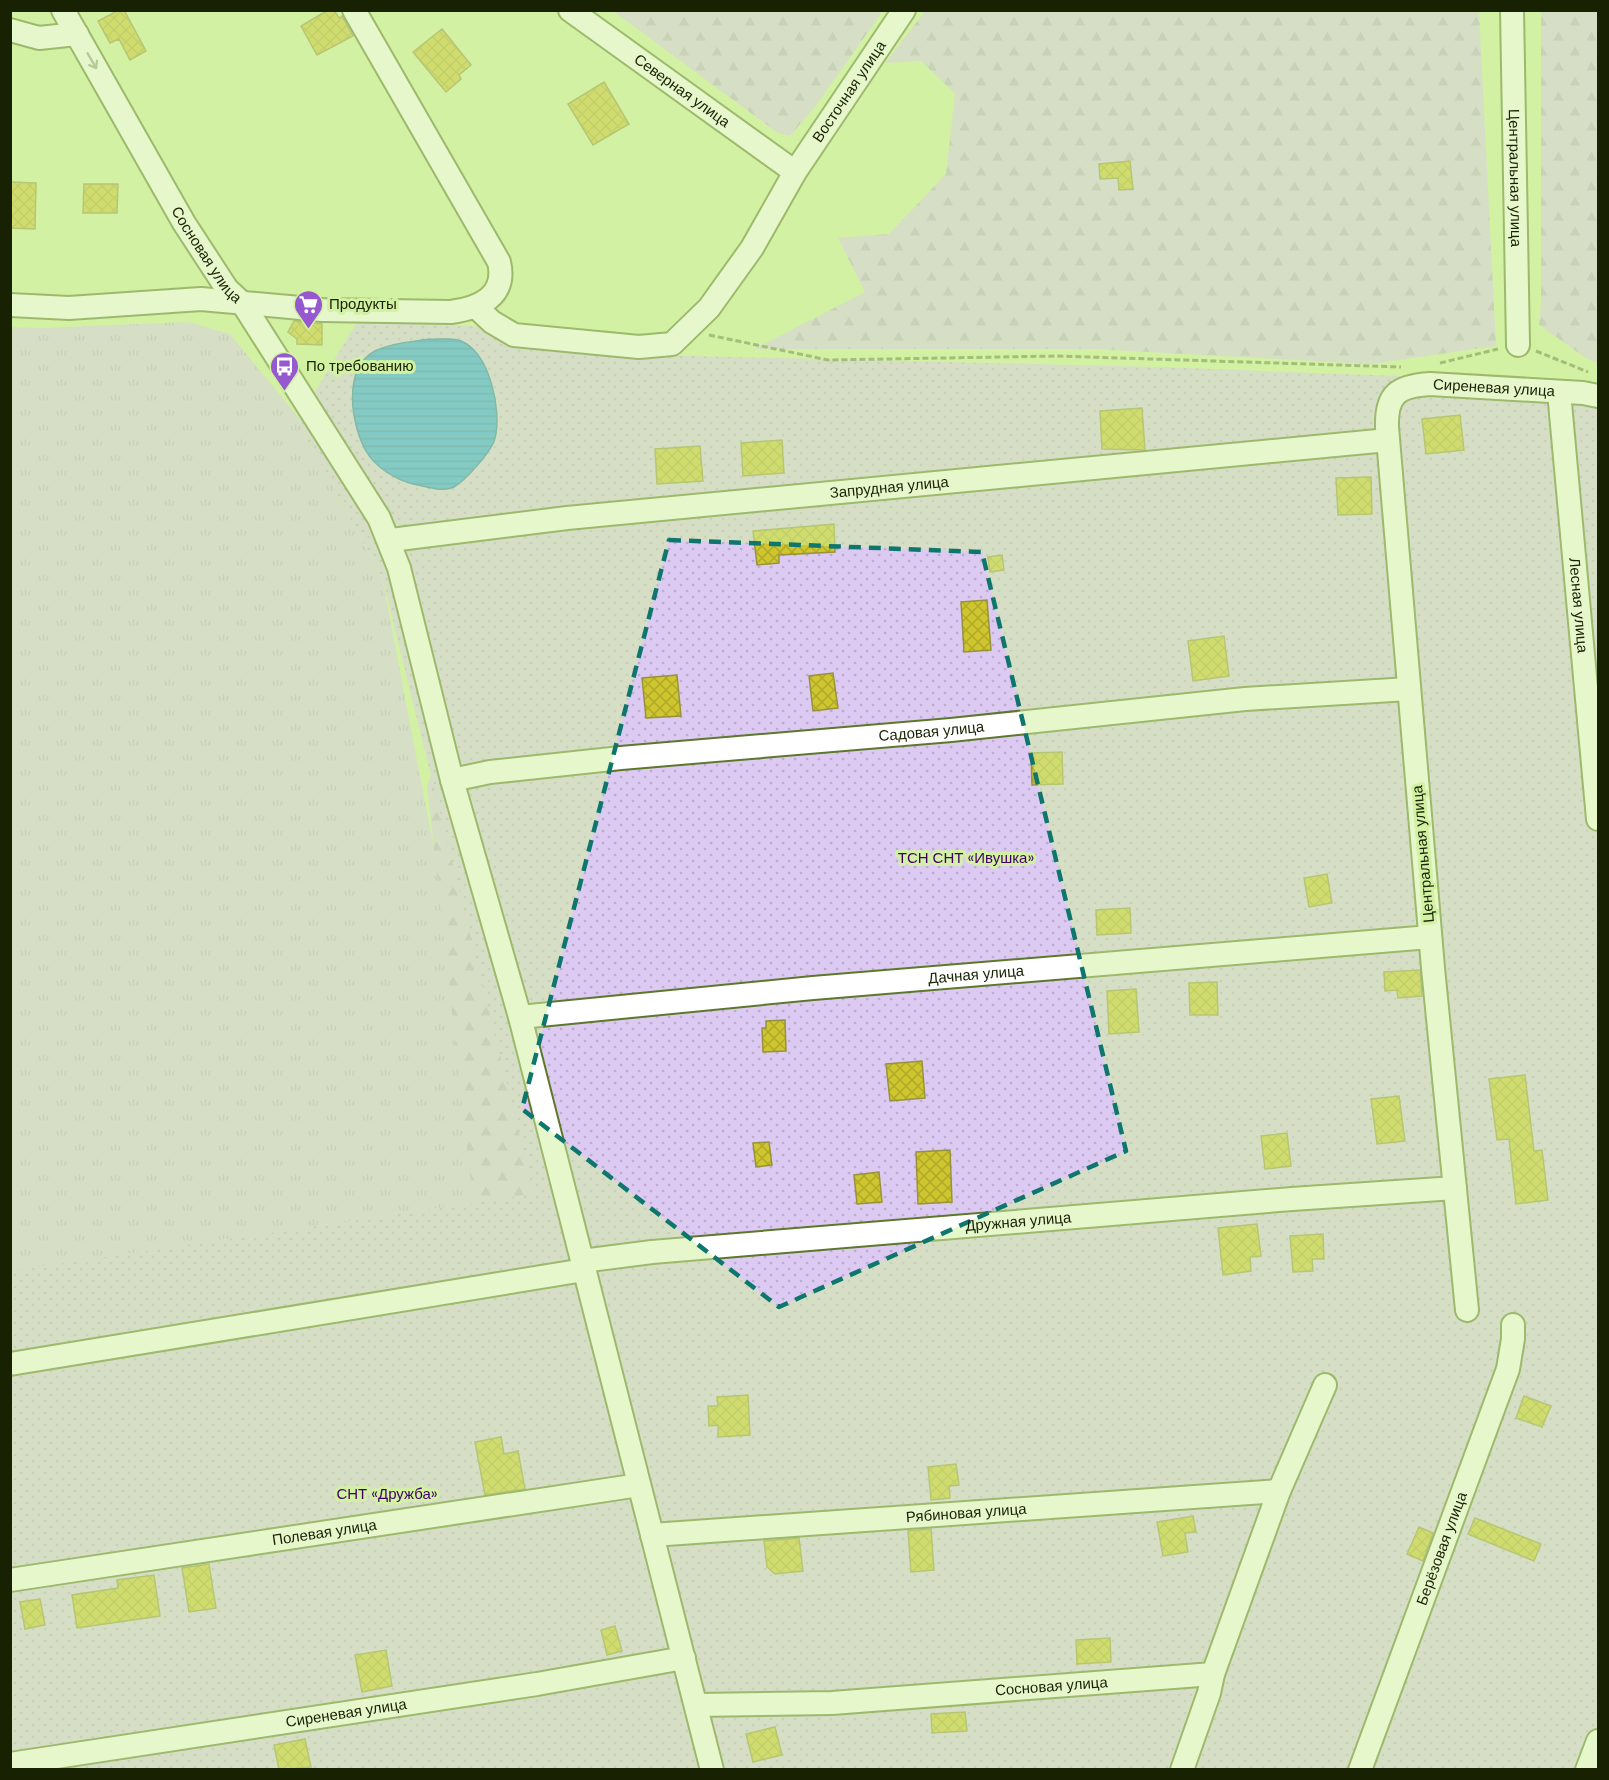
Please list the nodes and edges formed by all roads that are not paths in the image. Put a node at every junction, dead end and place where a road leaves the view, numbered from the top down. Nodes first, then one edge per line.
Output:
1 (63, 10) edge
2 (354, 10) edge
3 (570, 10) edge
4 (904, 10) edge
5 (1512, 10) edge
6 (10, 30) edge
7 (77, 34) junction
8 (795, 172) junction
9 (243, 304) junction
10 (10, 305) edge
11 (476, 307) junction
12 (1518, 345) road end
13 (1559, 392) junction
14 (1599, 396) edge
15 (1391, 398) joint
16 (1388, 440) junction
17 (390, 540) junction
18 (1409, 689) junction
19 (452, 780) junction
20 (1599, 819) edge
21 (1430, 937) junction
22 (520, 1017) junction
23 (1455, 1188) junction
24 (583, 1266) junction
25 (1467, 1310) dead end
26 (1513, 1325) dead end
27 (10, 1364) edge
28 (1324, 1384) dead end
29 (639, 1485) junction
30 (1279, 1491) junction
31 (652, 1534) junction
32 (10, 1580) edge
33 (684, 1658) junction
34 (1213, 1674) junction
35 (696, 1705) junction
36 (1599, 1741) edge
37 (10, 1764) edge
38 (712, 1770) edge
39 (1182, 1770) edge
40 (1360, 1770) edge
41 (1587, 1770) edge

1 - 7 street, Сосновая улица
2 - 11 street
3 - 8 street, Северная улица
4 - 8 street, Восточная улица
5 - 12 street, Центральная улица
6 - 7 street
7 -> 9 street, Сосновая улица
8 - 11 street, Восточная улица
9 - 10 street
9 - 11 street, Сосновая улица
9 - 17 street
13 - 14 street, Сиреневая улица
13 - 15 street, Сиреневая улица
13 - 20 street, Лесная улица
15 - 16 street, Центральная улица
16 - 17 street, Запрудная улица
16 - 18 street, Центральная улица
17 - 19 street
18 - 19 street, Садовая улица
18 - 21 street, Центральная улица
19 - 22 street
21 - 22 street, Дачная улица
21 - 23 street, Центральная улица
22 - 24 street
23 - 24 street, Дружная улица
23 - 25 street, Центральная улица
24 - 27 street, Дружная улица
24 - 29 street
26 - 40 street, Берёзовая улица
28 - 30 street
29 - 31 street
29 - 32 street, Полевая улица
30 - 31 street, Рябиновая улица
30 - 34 street
31 - 33 street
33 - 35 street
33 - 37 street, Сиреневая улица
34 - 35 street, Сосновая улица
34 - 39 street
35 - 38 street
36 - 41 street

